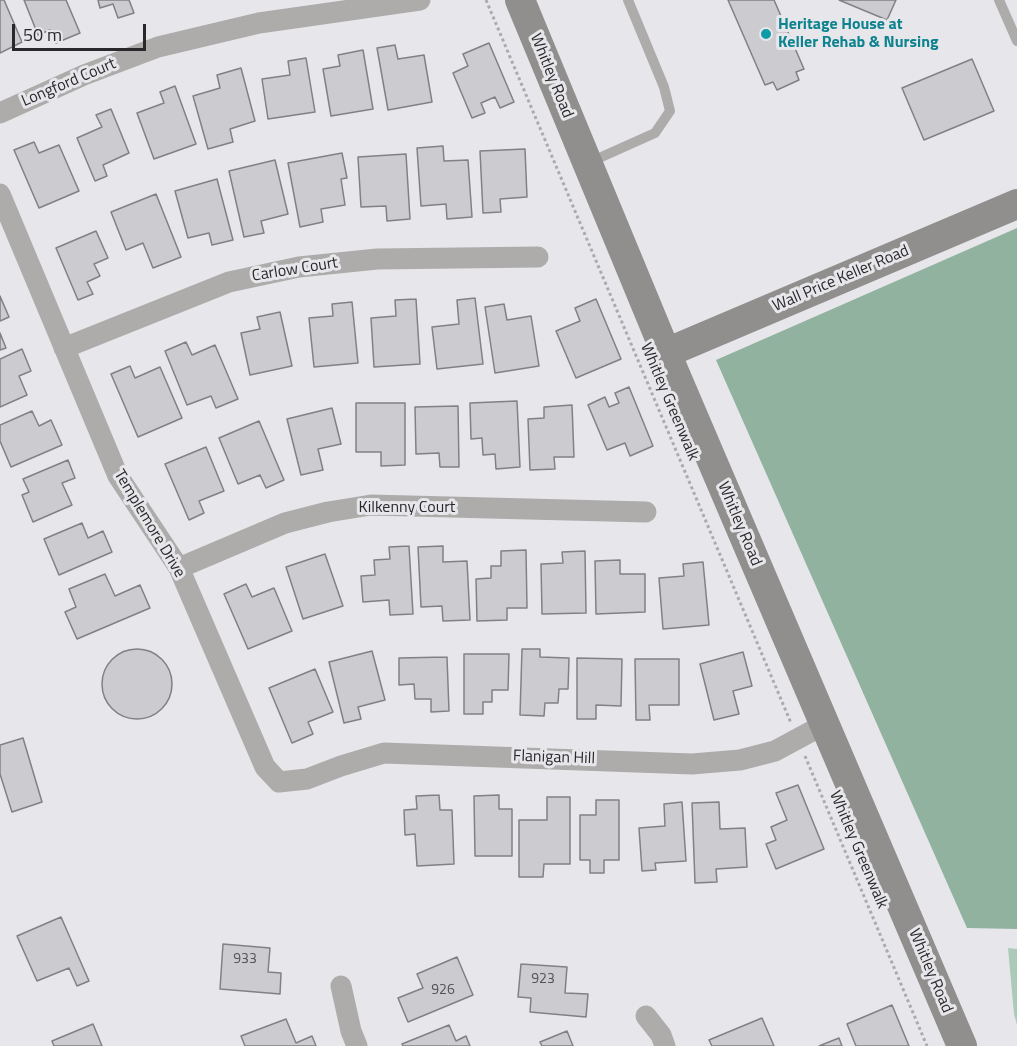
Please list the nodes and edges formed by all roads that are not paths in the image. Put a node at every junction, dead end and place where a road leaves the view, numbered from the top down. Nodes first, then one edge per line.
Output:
1 (420, 0) edge
2 (520, 0) edge
3 (628, 0) edge
4 (999, 0) edge
5 (1017, 41) edge
6 (0, 112) edge
7 (587, 163) junction
8 (0, 194) edge
9 (1017, 204) edge
10 (538, 256) dead end
11 (64, 348) junction
12 (666, 353) junction
13 (646, 512) dead end
14 (179, 568) junction
15 (825, 724) junction
16 (279, 783) joint
17 (341, 986) dead end
18 (646, 1016) dead end
19 (357, 1046) edge
20 (665, 1046) edge
21 (962, 1046) edge

1 - 6 street, Longford Court
2 - 7 street, Whitley Road
3 - 7 lane
4 - 5 lane
7 - 12 street, Whitley Road
8 - 11 street, Templemore Drive
9 - 12 street, Wall Price Keller Road
10 - 11 street, Carlow Court
11 - 14 street, Templemore Drive
12 - 15 street, Whitley Road
13 - 14 street, Kilkenny Court
14 - 16 street, Templemore Drive
15 - 16 street, Flanigan Hill
15 - 21 street, Whitley Road
17 - 19 street
18 - 20 street

